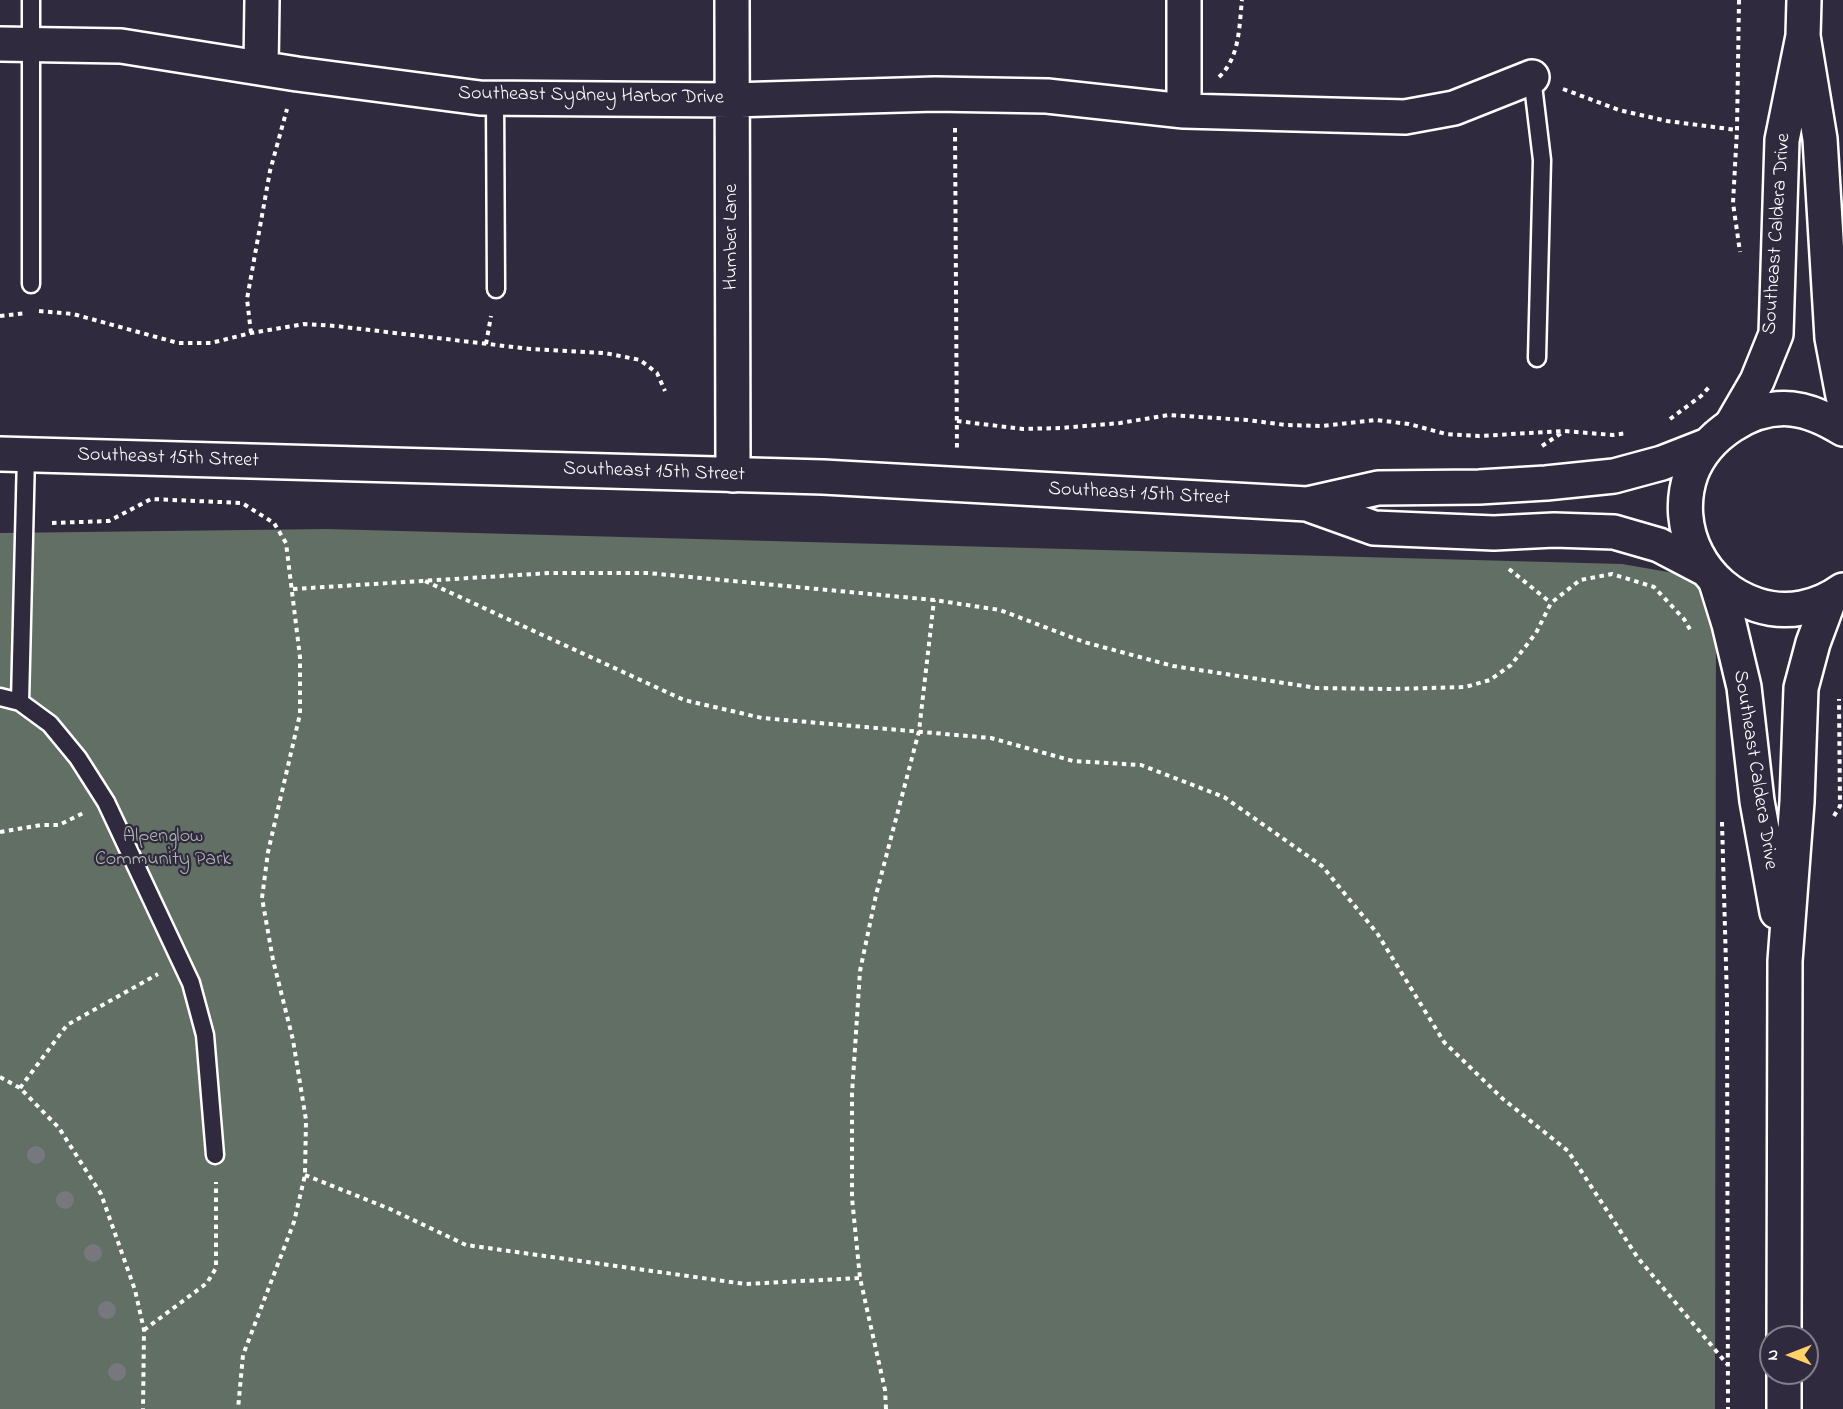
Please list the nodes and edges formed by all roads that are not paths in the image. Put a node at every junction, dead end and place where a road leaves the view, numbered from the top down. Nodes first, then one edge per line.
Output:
1 (31, 0) edge
2 (262, 0) edge
3 (732, 0) edge
4 (1184, 0) edge
5 (1804, 0) edge
6 (1803, 36) junction
7 (15, 44) edge
8 (261, 68) junction
9 (1532, 77) joint
10 (495, 98) junction
11 (732, 100) junction
12 (1184, 111) junction
13 (31, 284) dead end
14 (496, 289) dead end
15 (1537, 358) dead end
16 (1843, 396) edge
17 (1843, 429) edge
18 (1720, 435) junction
19 (13, 455) edge
20 (733, 475) junction
21 (1307, 504) junction
22 (1709, 575) junction
23 (1836, 595) edge
24 (0, 697) edge
25 (20, 702) junction
26 (1785, 961) junction
27 (215, 1155) road end
28 (1784, 1325) edge
29 (1784, 1385) edge
30 (1784, 1409) edge

1 - 7 lane
2 - 8 street
3 - 11 street, Humber Lane
4 - 12 street
5 - 6 street, Southeast Caldera Drive
6 - 16 street, Southeast Caldera Drive
6 - 18 street, Southeast Caldera Drive
7 - 8 street, Southeast Sydney Harbor Drive
7 - 13 lane
8 - 10 street, Southeast Sydney Harbor Drive
9 - 12 street, Southeast Sydney Harbor Drive
9 - 15 lane
10 - 11 street, Southeast Sydney Harbor Drive
10 - 14 lane
11 - 12 street, Southeast Sydney Harbor Drive
11 - 20 street, Humber Lane
17 - 18 street, Southeast 15th Street
18 - 21 street, Southeast 15th Street
18 - 22 street, Southeast Caldera Drive
19 - 20 street, Southeast 15th Street
19 - 25 lane
20 - 21 street, Southeast 15th Street
21 - 22 street, Southeast 15th Street
22 - 23 street, Southeast 15th Street
22 - 26 street, Southeast Caldera Drive
23 - 26 street, Southeast Caldera Drive
24 - 25 lane
25 - 27 lane
26 - 28 street, Southeast Caldera Drive
29 - 30 street

